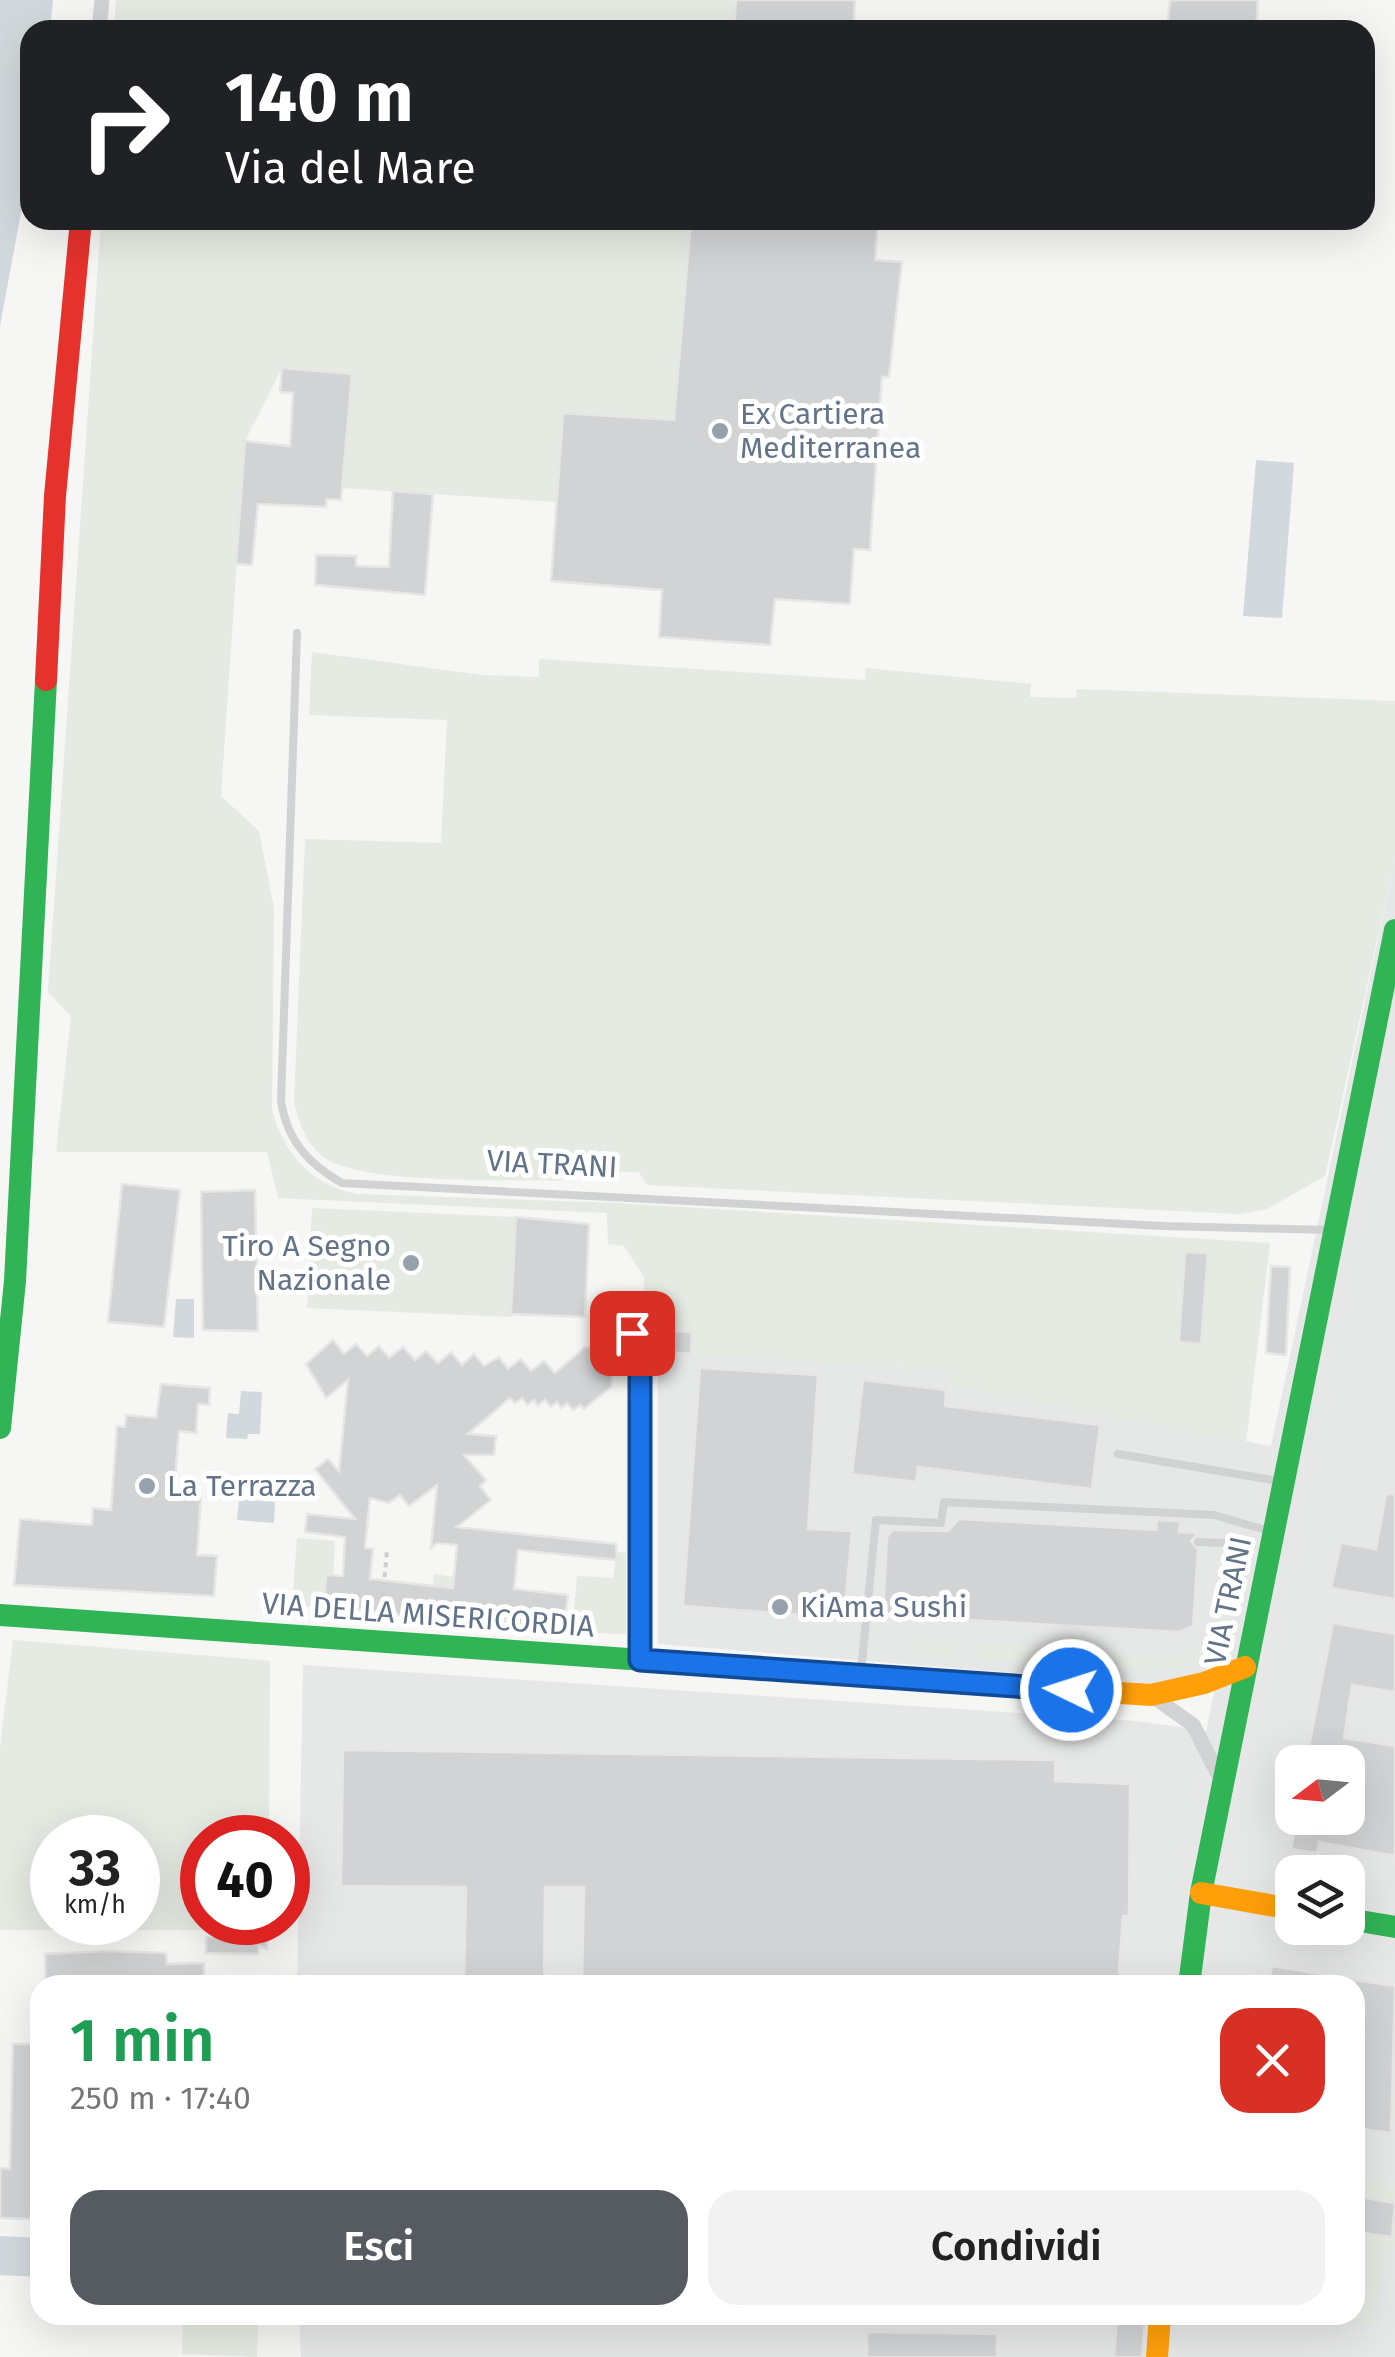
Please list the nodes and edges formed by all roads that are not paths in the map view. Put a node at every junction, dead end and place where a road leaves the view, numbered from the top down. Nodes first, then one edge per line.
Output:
1 (80, 230) edge
2 (297, 633) dead end
3 (1395, 930) edge
4 (1333, 1230) junction
5 (632, 1333) dead end
6 (0, 1428) edge
7 (1118, 1454) dead end
8 (1283, 1482) junction
9 (1273, 1532) junction
10 (1198, 1542) dead end
11 (1226, 1543) dead end
12 (0, 1615) edge
13 (640, 1660) junction
14 (1245, 1666) junction
15 (861, 1675) junction
16 (1151, 1696) junction
17 (1224, 1786) junction
18 (1201, 1893) junction
19 (1275, 1906) edge
20 (1365, 1921) edge
21 (1395, 1927) edge
22 (1190, 1975) edge
23 (1159, 2325) edge
24 (1157, 2357) edge

1 - 6 street
2 - 4 lane, VIA TRANI
3 - 4 street, VIA TRANI
4 - 8 street, VIA TRANI
5 - 13 street
7 - 8 lane
8 - 9 street, VIA TRANI
9 - 14 street, VIA TRANI
9 - 15 lane
10 - 11 lane
12 - 13 street, VIA DELLA MISERICORDIA
13 - 15 street, VIA DELLA MISERICORDIA
14 - 16 street, VIA DELLA MISERICORDIA
14 - 17 street, VIA TRANI
15 - 16 street, VIA DELLA MISERICORDIA
16 - 17 street
17 - 18 street, VIA TRANI
18 - 19 street
18 - 22 street, VIA TRANI
20 - 21 street
23 - 24 street

